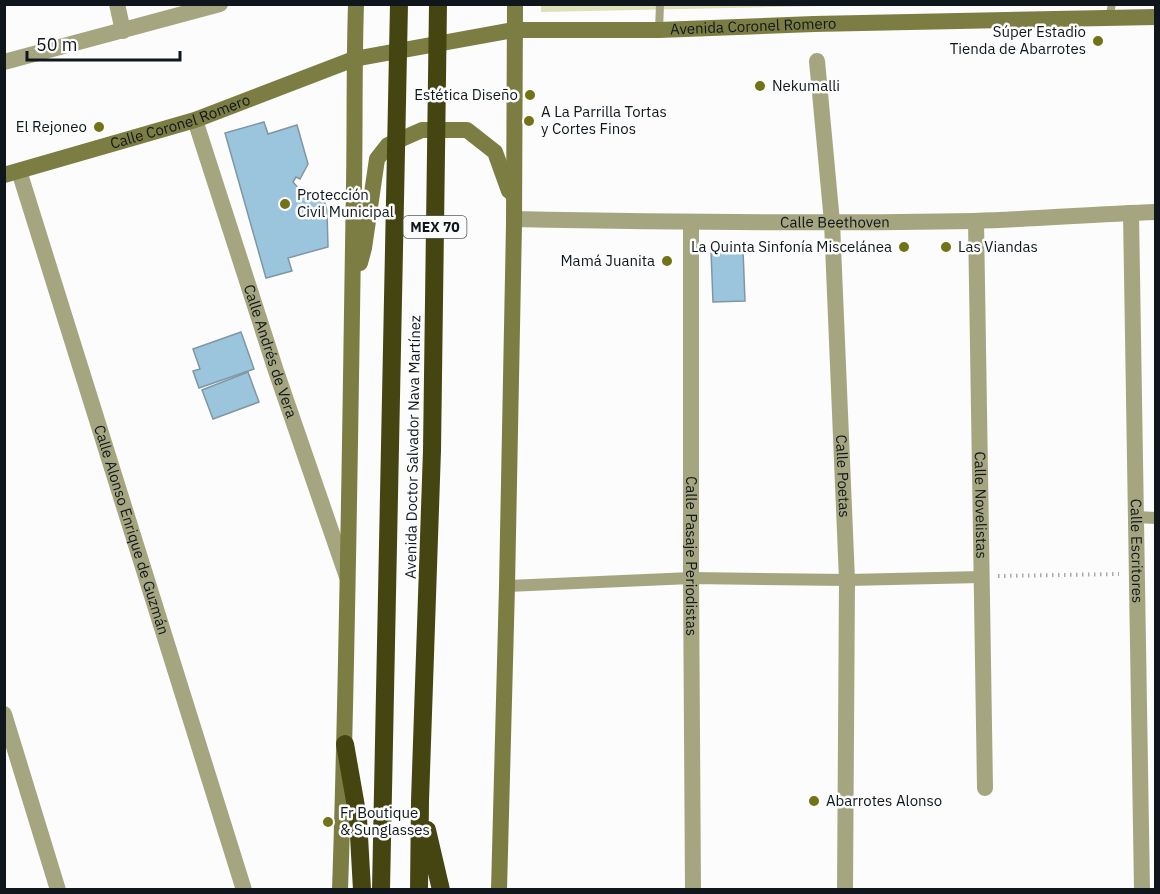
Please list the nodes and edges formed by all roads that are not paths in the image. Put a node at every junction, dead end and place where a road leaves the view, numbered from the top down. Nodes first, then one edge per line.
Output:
1 (117, 4) edge
2 (220, 4) edge
3 (356, 4) edge
4 (399, 4) edge
5 (438, 4) edge
6 (514, 4) edge
7 (660, 4) edge
8 (179, 10) edge
9 (1110, 11) edge
10 (1155, 17) edge
11 (514, 30) junction
12 (659, 30) junction
13 (123, 31) junction
14 (354, 59) junction
15 (4, 62) edge
16 (817, 62) dead end
17 (195, 120) junction
18 (12, 173) edge
19 (1155, 212) edge
20 (1131, 213) junction
21 (514, 219) junction
22 (976, 221) junction
23 (691, 222) junction
24 (832, 222) junction
25 (352, 292) junction
26 (1136, 517) junction
27 (1155, 518) edge
28 (982, 577) junction
29 (691, 578) junction
30 (348, 580) junction
31 (847, 580) junction
32 (507, 586) junction
33 (4, 714) edge
34 (345, 744) junction
35 (985, 788) dead end
36 (420, 801) junction
37 (58, 890) edge
38 (244, 890) edge
39 (340, 890) edge
40 (362, 890) edge
41 (381, 890) edge
42 (418, 890) edge
43 (441, 890) edge
44 (499, 890) edge
45 (693, 890) edge
46 (845, 890) edge
47 (1142, 890) edge

1 - 13 street
2 - 8 street
3 - 14 main road
4 - 41 highway, Avenida Doctor Salvador Nava Martínez / MEX 70, bridge
5 - 36 highway, Avenida Doctor Salvador Nava Martínez / MEX 70, bridge
6 - 11 main road
7 - 12 lane
8 - 13 street
9 - 10 main road, Avenida Coronel Romero
9 - 12 main road, Avenida Coronel Romero
11 - 12 main road, Avenida Coronel Romero
11 - 14 main road, Avenida Coronel Romero
11 - 21 main road
13 - 15 street
14 - 17 main road, Calle Coronel Romero
14 - 25 main road
16 - 24 street, Calle Poetas
17 - 18 main road, Calle Coronel Romero
17 - 30 street, Calle Andrés de Vera
18 - 38 street, Calle Alonso Enrique de Guzmán
19 - 20 street, Calle Beethoven
20 - 22 street, Calle Beethoven
20 - 26 street, Calle Escritores
21 - 23 street, Calle Beethoven
21 - 25 main road
21 - 32 main road
22 - 24 street, Calle Beethoven
22 - 28 street, Calle Novelistas
23 - 24 street, Calle Beethoven
23 - 29 street, Calle Pasaje Periodistas
24 - 31 street, Calle Poetas
25 - 30 main road
26 - 27 street
26 - 47 street, Calle Escritores
28 - 31 street
28 - 35 street, Calle Novelistas
29 - 31 street
29 - 32 street
29 - 45 street, Calle Pasaje Periodistas
30 - 34 main road
31 - 46 street, Calle Poetas
32 - 44 main road
33 - 37 street
34 - 39 main road
34 - 40 highway
36 - 42 highway, Avenida Doctor Salvador Nava Martínez / MEX 70
36 - 43 highway

